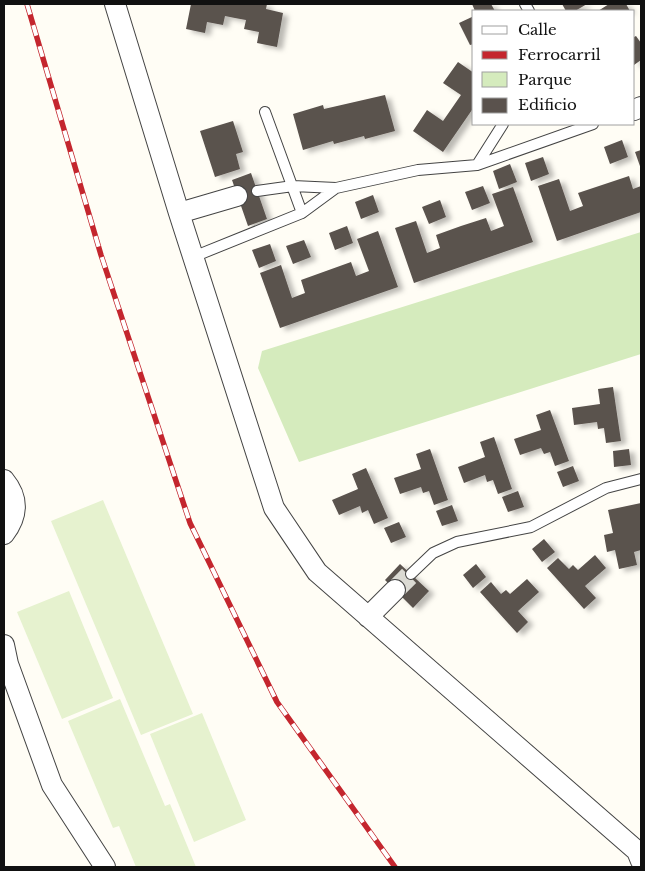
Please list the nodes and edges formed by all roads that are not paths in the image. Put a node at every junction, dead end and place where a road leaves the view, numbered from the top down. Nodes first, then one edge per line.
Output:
1 (115, 4) edge
2 (265, 112) dead end
3 (502, 125) edge
4 (591, 125) edge
5 (477, 165) junction
6 (293, 186) junction
7 (336, 188) junction
8 (257, 191) dead end
9 (237, 196) dead end
10 (179, 213) junction
11 (302, 214) junction
12 (193, 257) junction
13 (641, 479) edge
14 (4, 480) edge
15 (4, 534) edge
16 (411, 574) tunnel mouth
17 (395, 590) tunnel mouth
18 (368, 617) junction
19 (4, 645) edge
20 (641, 861) edge
21 (105, 867) edge

1 - 10 street
2 - 6 lane
3 - 5 lane
4 - 5 lane
5 - 7 lane
6 - 7 lane
6 - 8 lane
6 - 11 lane
7 - 11 lane
9 - 10 street
10 - 12 street
11 - 12 lane
12 - 18 street
13 - 16 lane
14 - 15 street
17 - 18 street
18 - 20 street
19 - 21 street

